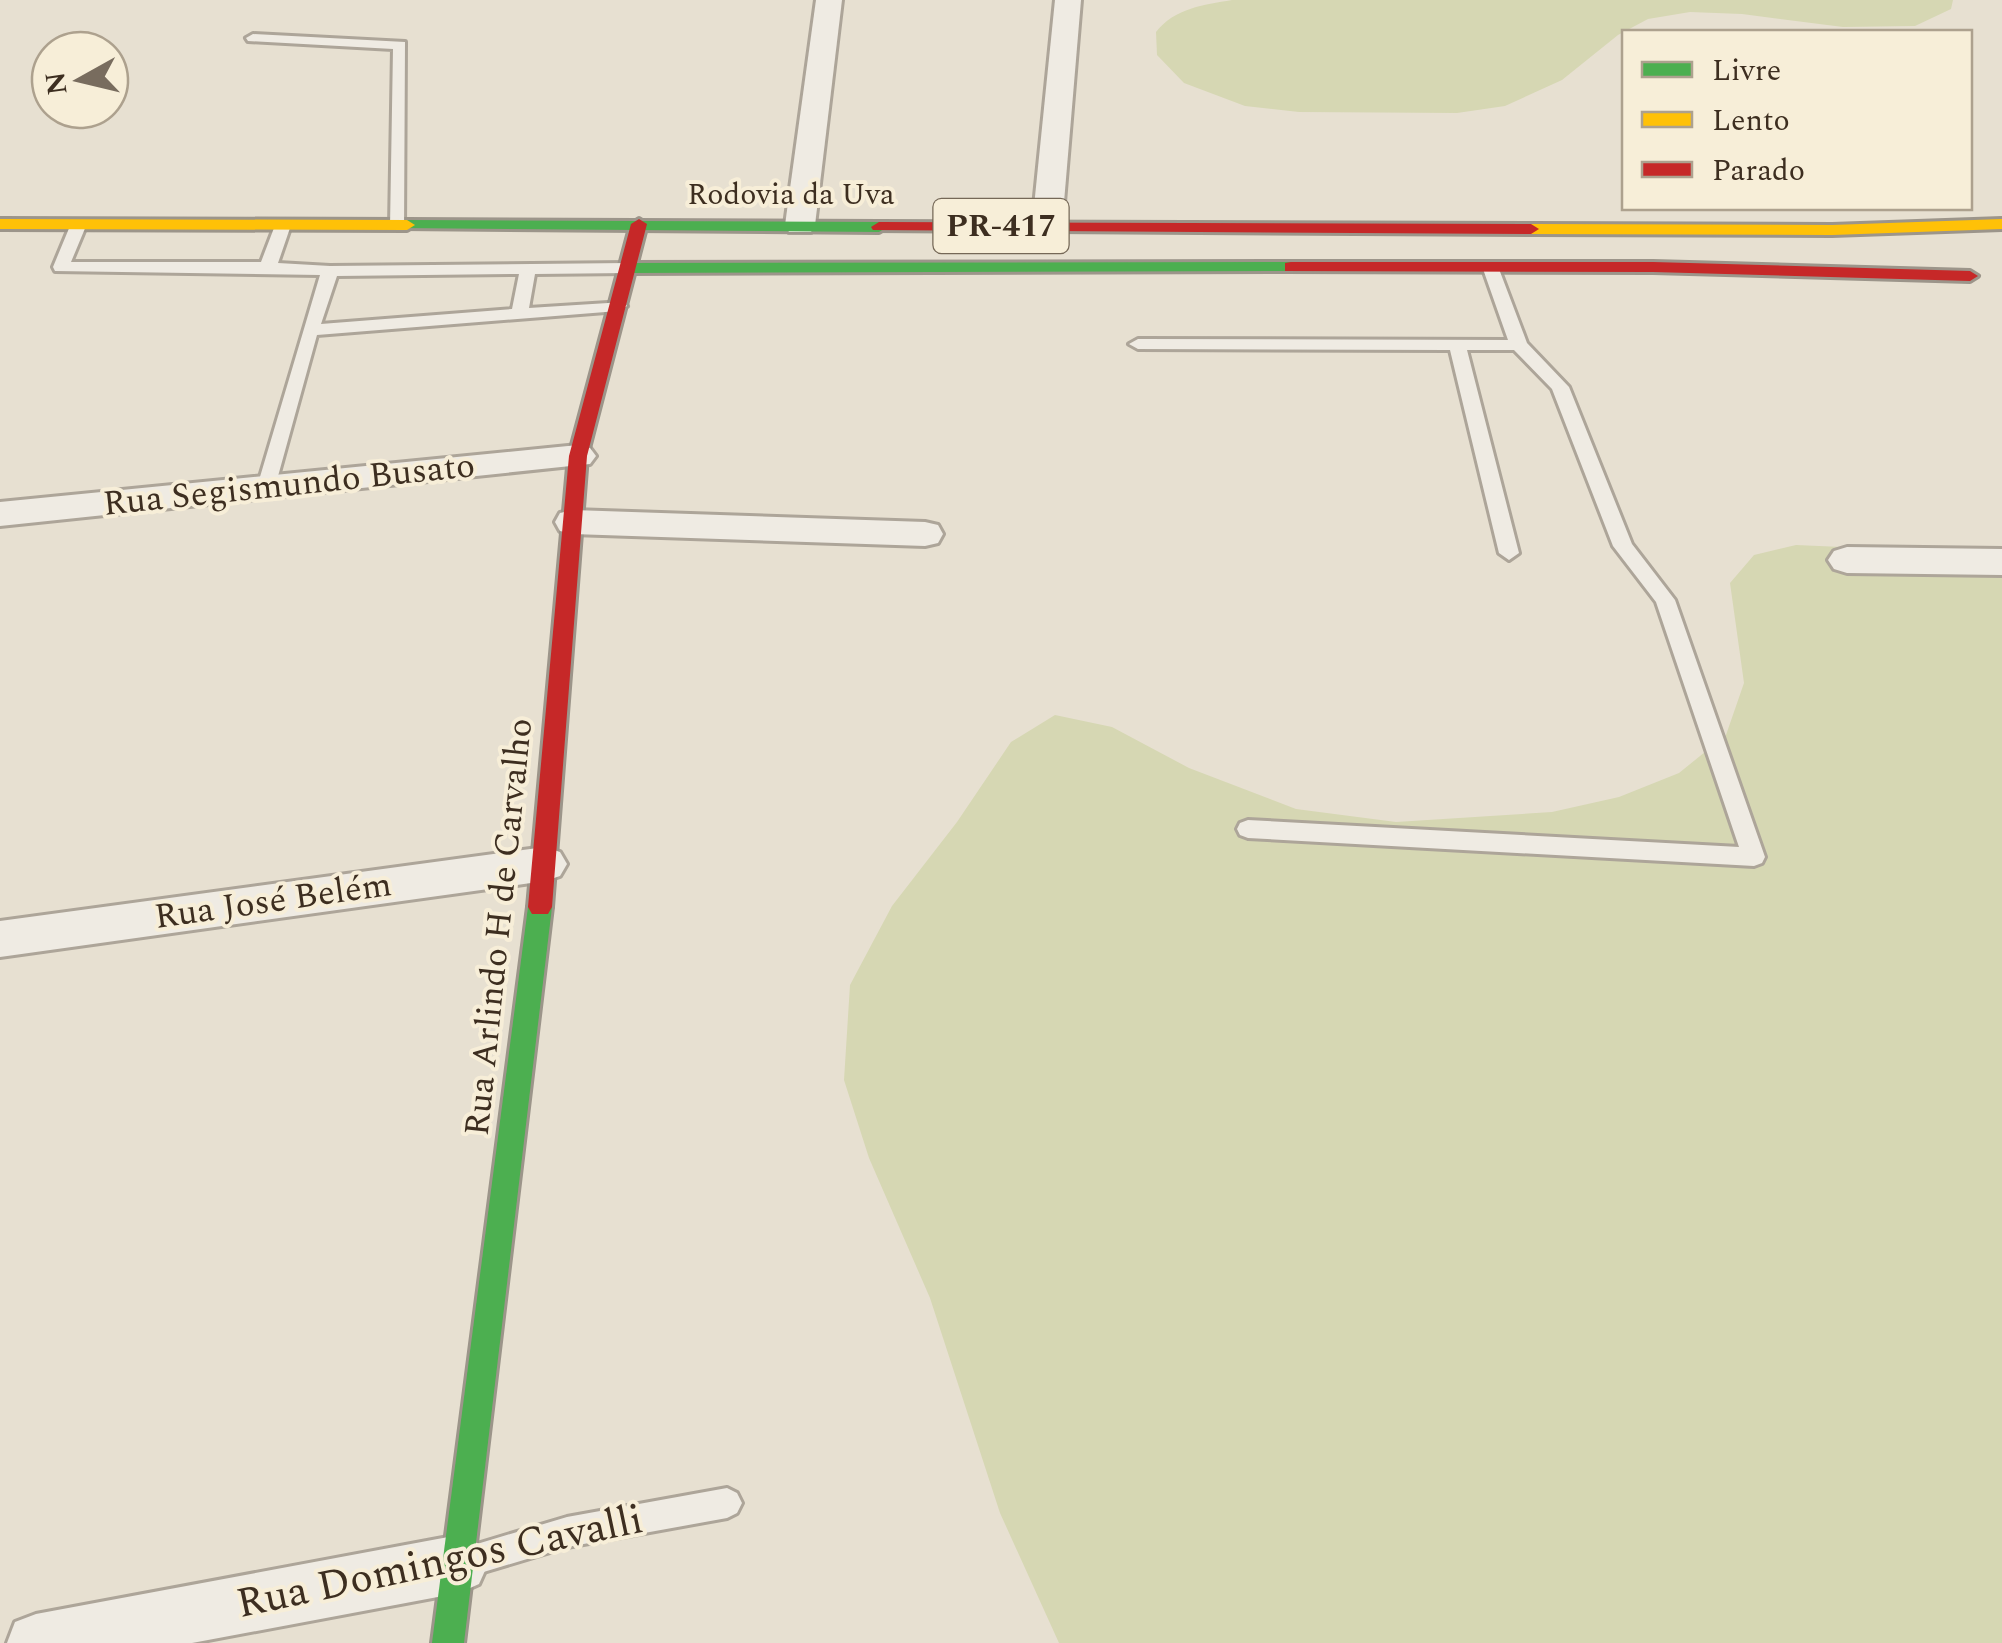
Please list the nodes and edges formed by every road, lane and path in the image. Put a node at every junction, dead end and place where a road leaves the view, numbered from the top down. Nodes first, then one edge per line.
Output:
1 (828, 0) edge
2 (1068, 0) edge
3 (252, 38) dead end
4 (0, 224) edge
5 (639, 224) junction
6 (2002, 224) edge
7 (800, 225) junction
8 (78, 226) junction
9 (1046, 226) junction
10 (398, 227) junction
11 (282, 228) junction
12 (268, 266) junction
13 (528, 268) junction
14 (628, 268) junction
15 (1490, 269) junction
16 (330, 271) junction
17 (1970, 276) dead end
18 (618, 306) junction
19 (520, 315) junction
20 (310, 330) junction
21 (1138, 344) dead end
22 (1456, 345) junction
23 (1519, 345) junction
24 (578, 456) junction
25 (266, 487) junction
26 (0, 514) edge
27 (573, 522) junction
28 (925, 534) dead end
29 (1509, 552) dead end
30 (1847, 560) dead end
31 (2002, 562) edge
32 (1248, 829) dead end
33 (546, 864) junction
34 (0, 938) edge
35 (726, 1503) dead end
36 (459, 1564) junction
37 (36, 1643) edge
38 (448, 1643) edge

1 - 7 street
2 - 9 street
3 - 10 lane
4 - 8 main road, Rodovia da Uva / PR-417
5 - 7 main road, Rodovia da Uva / PR-417
5 - 10 main road, Rodovia da Uva / PR-417
5 - 14 main road, Rua Arlindo H de Carvalho
6 - 9 main road, Rodovia da Uva / PR-417
7 - 9 main road, Rodovia da Uva / PR-417
8 - 11 main road, Rodovia da Uva / PR-417
8 - 12 lane
10 - 11 main road, Rodovia da Uva / PR-417
11 - 12 lane
12 - 16 lane
13 - 14 lane
13 - 16 lane
13 - 19 lane
14 - 15 main road
14 - 18 main road, Rua Arlindo H de Carvalho
15 - 17 main road
15 - 23 lane
16 - 20 lane
18 - 19 lane
18 - 24 main road, Rua Arlindo H de Carvalho
19 - 20 lane
20 - 25 lane
21 - 22 lane
22 - 23 lane
22 - 29 lane
23 - 32 lane
24 - 25 street, Rua Segismundo Busato
24 - 27 main road, Rua Arlindo H de Carvalho
25 - 26 street, Rua Segismundo Busato
27 - 28 street
27 - 33 main road, Rua Arlindo H de Carvalho
30 - 31 street
33 - 34 street, Rua José Belém
33 - 36 main road, Rua Arlindo H de Carvalho
35 - 36 lane, Rua Domingos Cavalli
36 - 37 street, Rua Domingos Cavalli
36 - 38 main road, Rua Arlindo H de Carvalho

